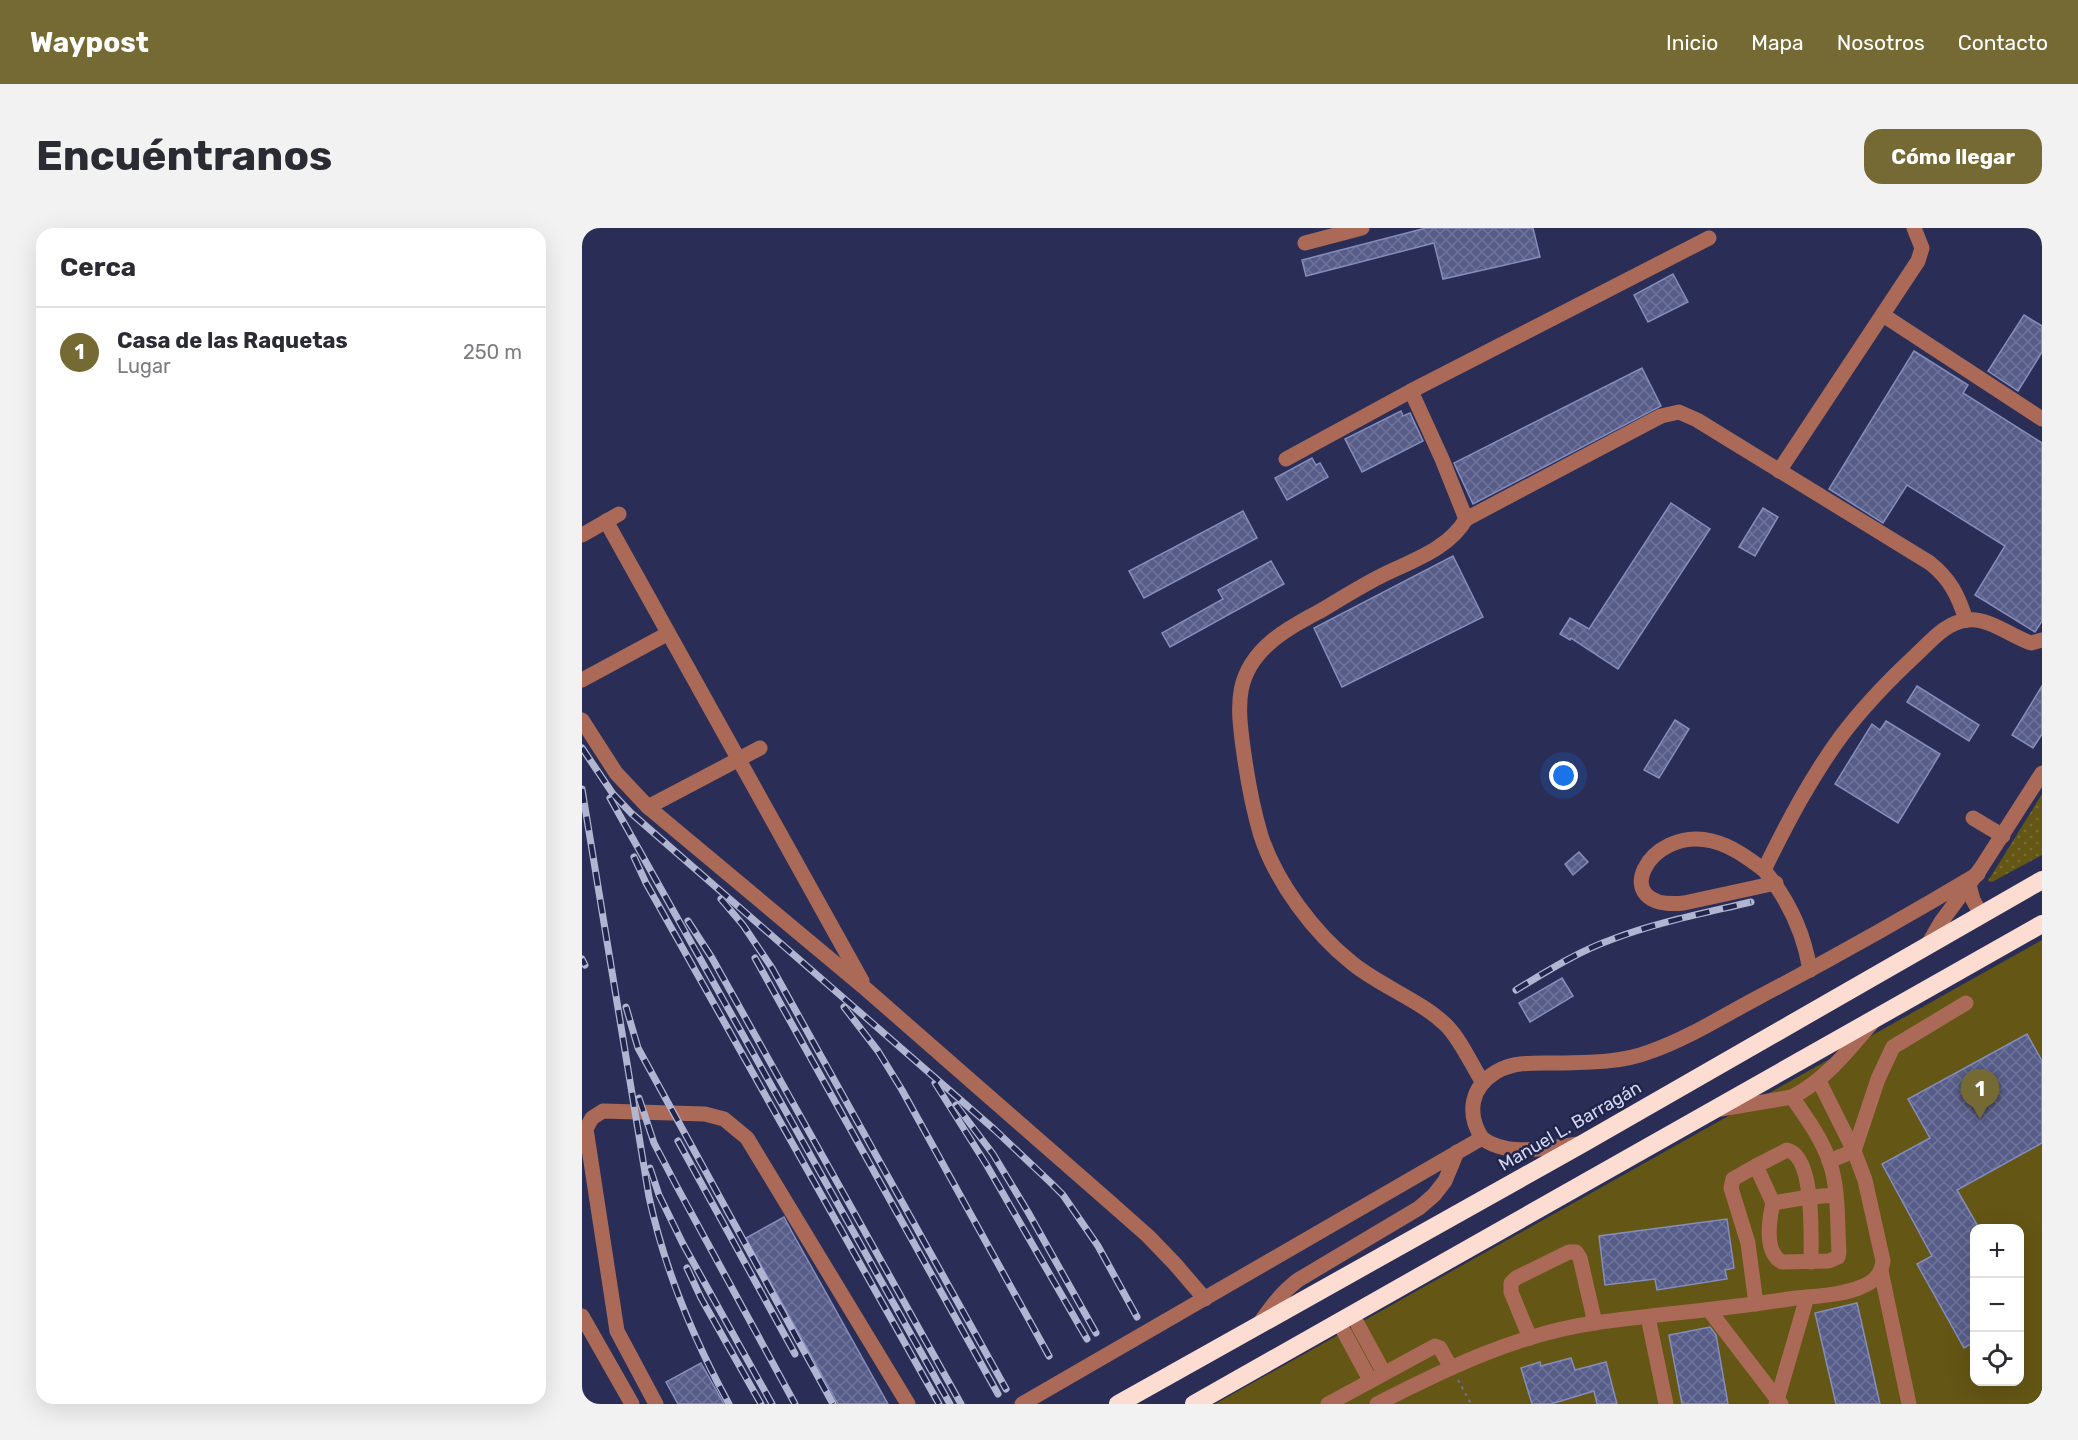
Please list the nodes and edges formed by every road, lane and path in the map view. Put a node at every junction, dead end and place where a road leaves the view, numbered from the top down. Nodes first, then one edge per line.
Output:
1 (1362, 228) edge
2 (1914, 228) edge
3 (1709, 238) dead end
4 (1305, 243) dead end
5 (1883, 315) junction
6 (1411, 391) junction
7 (2042, 419) edge
8 (1286, 459) dead end
9 (1779, 471) junction
10 (1466, 519) junction
11 (582, 535) edge
12 (1966, 620) junction
13 (667, 634) junction
14 (2042, 640) edge
15 (582, 680) edge
16 (582, 720) edge
17 (760, 748) dead end
18 (738, 759) junction
19 (2042, 773) edge
20 (648, 807) junction
21 (1973, 818) dead end
22 (2003, 836) junction
23 (1764, 870) junction
24 (1974, 879) junction
25 (2042, 880) edge
26 (1776, 883) junction
27 (1981, 914) junction
28 (2042, 924) edge
29 (1927, 946) junction
30 (1810, 970) junction
31 (866, 989) junction
32 (1966, 1003) dead end
33 (1874, 1020) junction
34 (1819, 1081) junction
35 (1483, 1083) junction
36 (1792, 1097) junction
37 (1713, 1110) junction
38 (1482, 1138) junction
39 (1582, 1144) junction
40 (1854, 1151) junction
41 (1457, 1152) junction
42 (1829, 1161) junction
43 (1755, 1166) junction
44 (1836, 1195) junction
45 (1809, 1197) junction
46 (1773, 1203) junction
47 (1811, 1262) junction
48 (1881, 1271) junction
49 (1807, 1297) junction
50 (1205, 1299) junction
51 (1756, 1304) junction
52 (1709, 1310) junction
53 (582, 1316) edge
54 (1345, 1317) junction
55 (1648, 1317) junction
56 (1595, 1323) junction
57 (1259, 1324) junction
58 (1530, 1338) junction
59 (1451, 1368) junction
60 (1377, 1377) junction
61 (1398, 1399) edge
62 (1778, 1402) edge
63 (632, 1404) edge
64 (656, 1404) edge
65 (908, 1404) edge
66 (1022, 1404) edge
67 (1118, 1404) edge
68 (1194, 1404) edge
69 (1328, 1404) edge
70 (1377, 1404) edge
71 (1471, 1404) edge
72 (1665, 1404) edge
73 (1909, 1404) edge

1 - 4 lane
2 - 5 lane
3 - 6 lane
5 - 7 lane
5 - 9 lane
6 - 8 lane
6 - 10 lane
9 - 10 lane
9 - 12 lane
10 - 35 lane
11 - 13 lane
12 - 14 lane
12 - 23 lane
13 - 15 lane
13 - 18 lane
16 - 20 lane
17 - 18 lane
18 - 20 lane
18 - 31 lane
19 - 22 lane
20 - 31 lane
21 - 22 lane
22 - 24 lane
23 - 26 lane
23 - 26 lane
24 - 27 lane
24 - 29 lane
24 - 30 lane
25 - 27 highway, Manuel L. Barragán
26 - 30 lane
27 - 29 highway, Manuel L. Barragán
28 - 33 highway
29 - 39 highway, Manuel L. Barragán
30 - 35 lane
31 - 50 lane
32 - 40 lane
33 - 34 lane
33 - 37 highway
34 - 36 lane
34 - 40 lane
35 - 38 lane
36 - 37 lane
36 - 42 lane
37 - 54 highway
38 - 39 lane
38 - 41 lane
39 - 57 highway, Manuel L. Barragán
40 - 42 lane
40 - 48 lane
41 - 50 lane
41 - 57 lane
42 - 44 lane
43 - 45 lane
43 - 46 lane
43 - 51 lane
44 - 45 lane
44 - 47 lane
45 - 46 lane
45 - 47 lane
46 - 47 lane
48 - 49 lane
48 - 73 lane
49 - 51 lane
49 - 62 lane
50 - 66 lane
51 - 52 lane
52 - 55 lane
52 - 62 lane
53 - 63 lane
54 - 60 lane
54 - 68 highway
55 - 56 lane
55 - 72 lane
56 - 58 lane
56 - 58 lane
57 - 67 highway, Manuel L. Barragán
58 - 59 lane
59 - 60 lane
59 - 61 lane
59 - 71 path
60 - 69 lane
61 - 70 lane
64 - 65 lane

